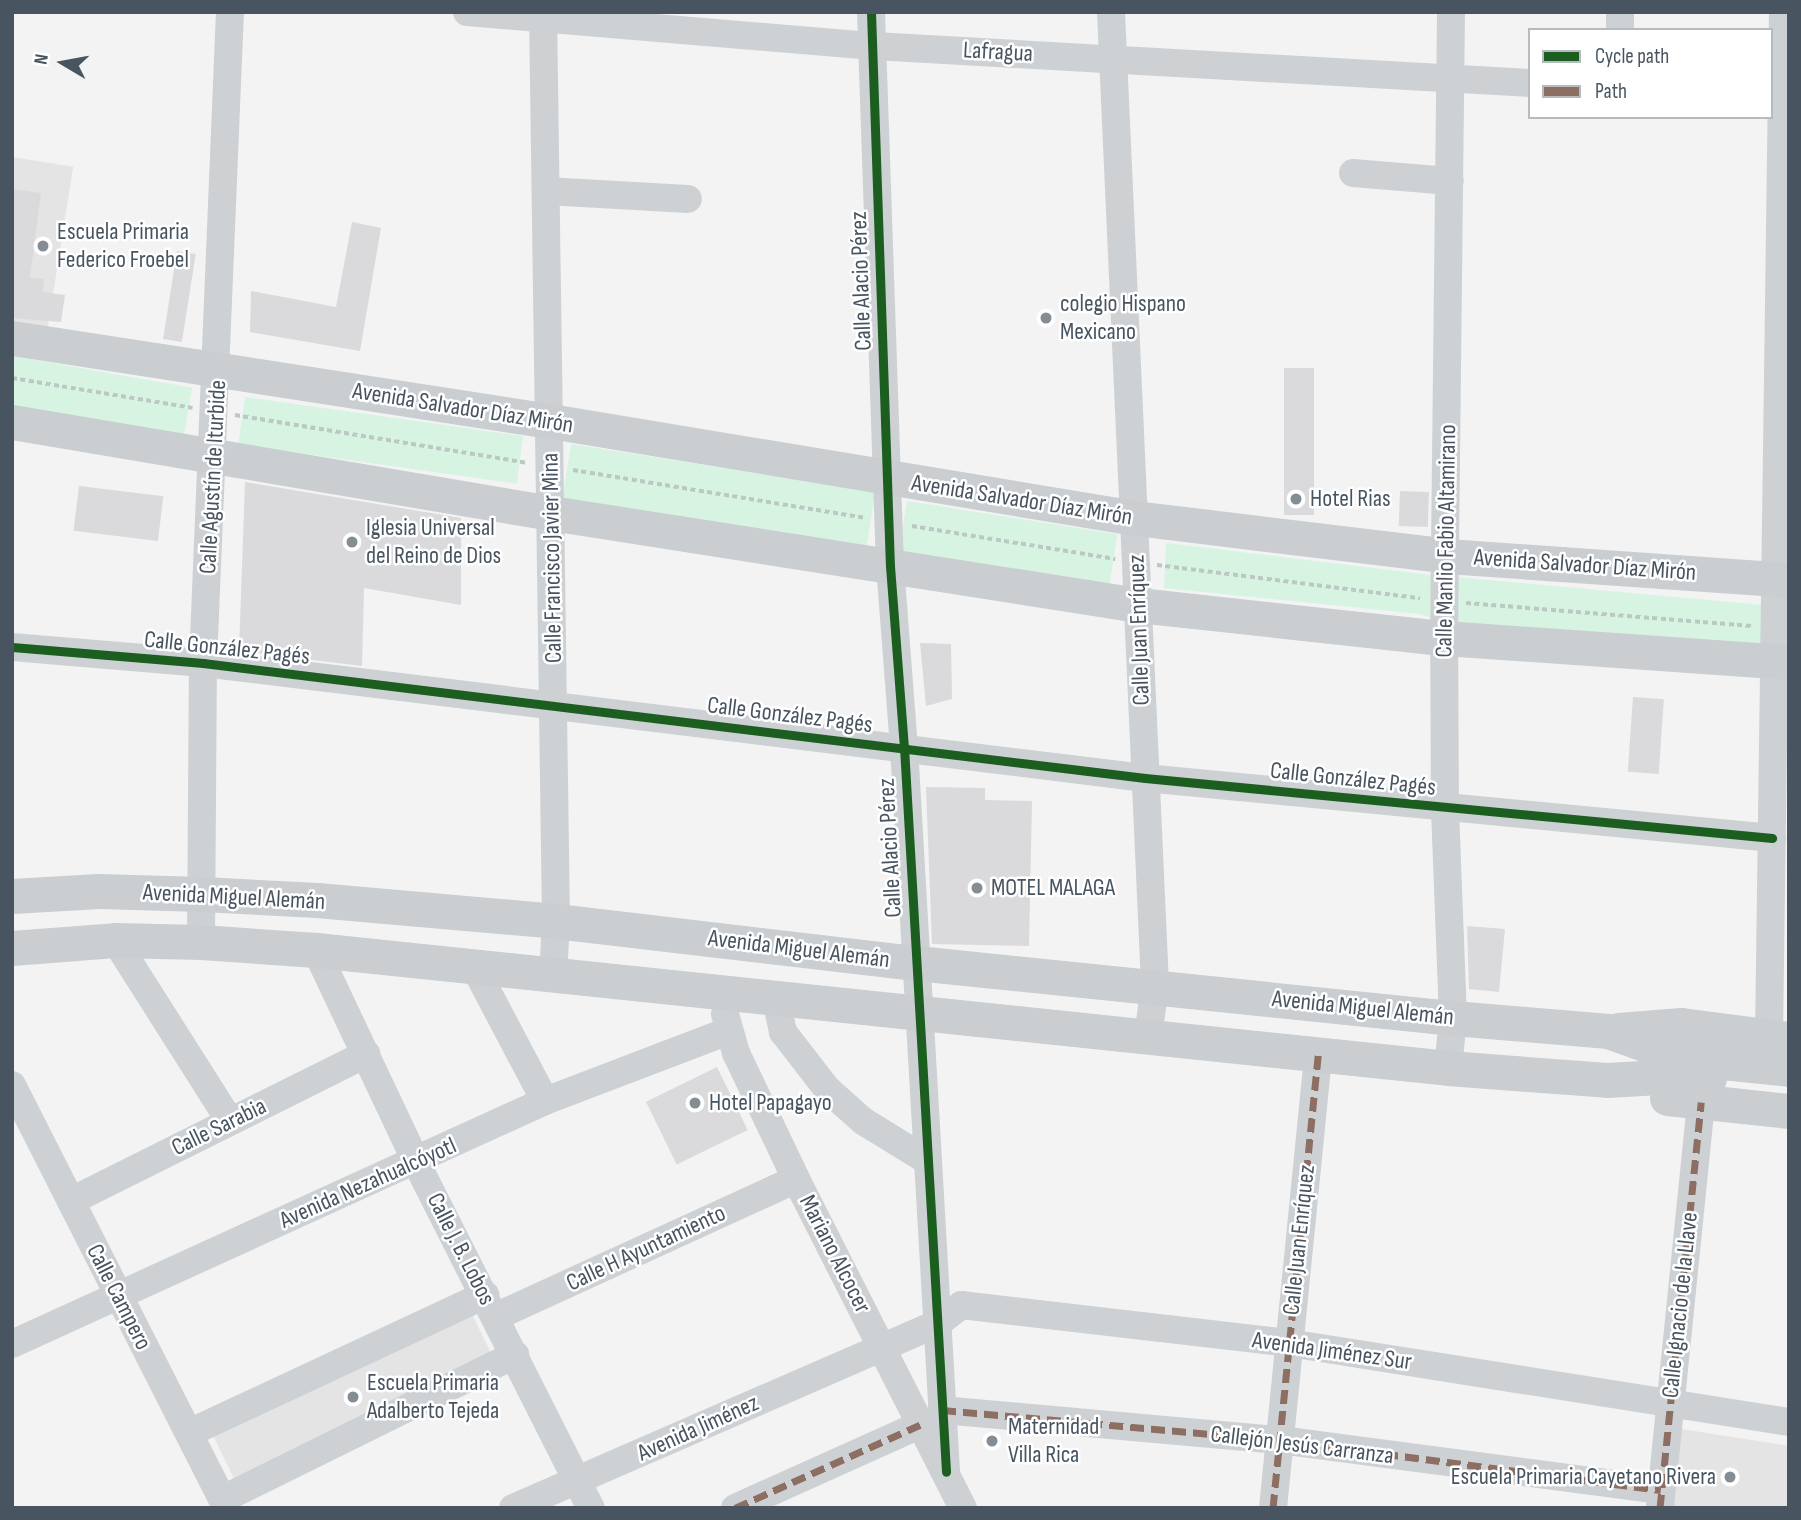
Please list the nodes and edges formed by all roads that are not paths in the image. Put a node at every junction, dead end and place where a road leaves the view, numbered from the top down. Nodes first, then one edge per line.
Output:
1 (230, 12) edge
2 (467, 12) edge
3 (871, 12) edge
4 (1111, 12) edge
5 (1451, 12) edge
6 (1783, 12) edge
7 (543, 15) edge
8 (874, 46) junction
9 (1113, 58) junction
10 (1451, 77) junction
11 (1528, 83) edge
12 (1781, 99) edge
13 (1353, 173) dead end
14 (1450, 181) junction
15 (546, 191) junction
16 (688, 199) dead end
17 (12, 338) edge
18 (218, 370) junction
19 (550, 421) junction
20 (12, 422) edge
21 (214, 456) junction
22 (886, 478) junction
23 (551, 513) junction
24 (1135, 518) junction
25 (1447, 556) junction
26 (890, 566) junction
27 (1782, 579) edge
28 (1138, 605) junction
29 (1444, 638) junction
30 (12, 647) edge
31 (1782, 661) edge
32 (204, 663) junction
33 (554, 706) junction
34 (904, 747) junction
35 (1145, 778) junction
36 (1445, 808) junction
37 (1772, 838) junction
38 (202, 894) junction
39 (12, 896) edge
40 (556, 921) junction
41 (116, 940) junction
42 (201, 942) junction
43 (12, 948) edge
44 (316, 950) junction
45 (916, 963) junction
46 (475, 968) junction
47 (553, 977) junction
48 (1155, 985) junction
49 (725, 994) junction
50 (776, 999) junction
51 (919, 1013) junction
52 (1453, 1018) junction
53 (728, 1031) junction
54 (1608, 1031) junction
55 (1148, 1037) junction
56 (1779, 1038) edge
57 (366, 1054) junction
58 (1318, 1055) junction
59 (1448, 1068) junction
60 (1789, 1069) edge
61 (1606, 1080) junction
62 (12, 1086) edge
63 (1789, 1088) edge
64 (545, 1101) junction
65 (1701, 1102) junction
66 (1789, 1111) edge
67 (230, 1121) junction
68 (928, 1161) junction
69 (416, 1162) junction
70 (796, 1179) junction
71 (71, 1201) junction
72 (117, 1296) junction
73 (490, 1306) junction
74 (937, 1324) junction
75 (12, 1343) edge
76 (1289, 1343) junction
77 (883, 1347) junction
78 (515, 1355) junction
79 (1670, 1402) junction
80 (931, 1417) junction
81 (1789, 1422) edge
82 (189, 1433) junction
83 (1280, 1440) junction
84 (577, 1481) junction
85 (1661, 1499) edge
86 (225, 1503) edge
87 (513, 1508) edge
88 (591, 1508) edge
89 (734, 1508) edge
90 (963, 1508) edge
91 (1273, 1508) edge

1 - 18 street, Calle Agustín de Iturbide
2 - 7 street, Lafragua
3 - 8 street, Calle Alacio Pérez
4 - 9 street, Calle Juan Enríquez
5 - 10 street, Calle Manlio Fabio Altamirano
6 - 12 street
7 - 8 street, Lafragua
7 - 15 street, Calle Francisco Javier Mina
8 - 9 street, Lafragua
8 - 22 street, Calle Alacio Pérez
9 - 10 street, Lafragua
9 - 24 street, Calle Juan Enríquez
10 - 11 street, Lafragua
10 - 14 street, Calle Manlio Fabio Altamirano
12 - 27 street
13 - 14 street
14 - 25 street, Calle Manlio Fabio Altamirano
15 - 16 street
15 - 19 street, Calle Francisco Javier Mina
17 - 18 main road, Avenida Salvador Díaz Mirón
18 - 19 main road, Avenida Salvador Díaz Mirón
18 - 21 street, Calle Agustín de Iturbide
19 - 22 main road, Avenida Salvador Díaz Mirón
19 - 23 street, Calle Francisco Javier Mina
20 - 21 main road
21 - 23 main road
21 - 32 street, Calle Agustín de Iturbide
22 - 24 main road, Avenida Salvador Díaz Mirón
22 - 26 street, Calle Alacio Pérez
23 - 26 main road
23 - 33 street, Calle Francisco Javier Mina
24 - 25 main road, Avenida Salvador Díaz Mirón
24 - 28 street, Calle Juan Enríquez
25 - 27 main road, Avenida Salvador Díaz Mirón
25 - 29 street, Calle Manlio Fabio Altamirano
26 - 28 main road
26 - 34 street, Calle Alacio Pérez
27 - 31 street
28 - 29 main road
28 - 35 street, Calle Juan Enríquez
29 - 31 main road
29 - 36 street, Calle Manlio Fabio Altamirano
30 - 32 street, Calle González Pagés
31 - 37 street
32 - 33 street, Calle González Pagés
32 - 38 street, Calle Agustín de Iturbide
33 - 34 street, Calle González Pagés
33 - 40 street, Calle Francisco Javier Mina
34 - 35 street, Calle González Pagés
34 - 45 street, Calle Alacio Pérez
35 - 36 street, Calle González Pagés
35 - 48 street, Calle Juan Enríquez
36 - 37 street, Calle González Pagés
36 - 52 street, Calle Manlio Fabio Altamirano
37 - 56 street
38 - 39 main road, Avenida Miguel Alemán
38 - 40 main road, Avenida Miguel Alemán
38 - 42 street, Calle Agustín de Iturbide
40 - 45 main road, Avenida Miguel Alemán
40 - 47 street, Calle Francisco Javier Mina
41 - 42 main road, Avenida Miguel Alemán
41 - 43 main road, Avenida Miguel Alemán
41 - 67 street
42 - 44 main road, Avenida Miguel Alemán
44 - 46 main road, Avenida Miguel Alemán
44 - 57 street, Calle J. B. Lobos
45 - 48 main road, Avenida Miguel Alemán
45 - 51 street, Calle Alacio Pérez
46 - 47 main road, Avenida Miguel Alemán
46 - 64 street
47 - 49 main road, Avenida Miguel Alemán
48 - 52 main road, Avenida Miguel Alemán
48 - 55 street, Calle Juan Enríquez
49 - 50 main road, Avenida Miguel Alemán
49 - 53 street, Mariano Alcocer
50 - 51 main road, Avenida Miguel Alemán
50 - 68 street
51 - 55 main road, Avenida Miguel Alemán
51 - 68 street, Calle Alacio Pérez
52 - 54 main road, Avenida Miguel Alemán
52 - 59 street, Calle Manlio Fabio Altamirano
53 - 64 street, Avenida Nezahualcóyotl
53 - 70 street, Mariano Alcocer
54 - 56 main road
54 - 60 main road, Avenida Miguel Alemán
55 - 58 main road, Avenida Miguel Alemán
57 - 67 street, Calle Sarabia
57 - 69 street, Calle J. B. Lobos
58 - 59 main road, Avenida Miguel Alemán
58 - 76 street, Calle Juan Enríquez
59 - 61 main road, Avenida Miguel Alemán
61 - 63 main road, Avenida Miguel Alemán
61 - 65 main road
62 - 71 street, Calle Campero
64 - 69 street, Avenida Nezahualcóyotl
65 - 66 main road
65 - 79 street, Calle Ignacio de la Llave
67 - 71 street, Calle Sarabia
68 - 74 street, Calle Alacio Pérez
69 - 72 street, Avenida Nezahualcóyotl
69 - 73 street, Calle J. B. Lobos
70 - 73 street, Calle H Ayuntamiento
70 - 77 street, Mariano Alcocer
71 - 72 street, Calle Campero
72 - 75 street, Avenida Nezahualcóyotl
72 - 82 street, Calle Campero
73 - 78 street, Calle J. B. Lobos
73 - 82 street, Calle H Ayuntamiento
74 - 76 street, Avenida Jiménez Sur
74 - 77 street, Avenida Jiménez Sur
74 - 80 street, Calle Alacio Pérez
76 - 79 street, Avenida Jiménez Sur
76 - 83 street, Calle Juan Enríquez
77 - 80 street, Mariano Alcocer
77 - 84 street, Avenida Jiménez
78 - 84 street, Calle J. B. Lobos
78 - 86 street
79 - 81 street, Avenida Jiménez Sur
79 - 85 street, Calle Ignacio de la Llave
80 - 83 street, Callejón Jesús Carranza
80 - 89 street
80 - 90 street, Calle Alacio Pérez
82 - 86 street, Calle Campero
83 - 85 street, Callejón Jesús Carranza
83 - 91 street, Calle Juan Enríquez
84 - 87 street, Avenida Jiménez
84 - 88 street, Calle J. B. Lobos

